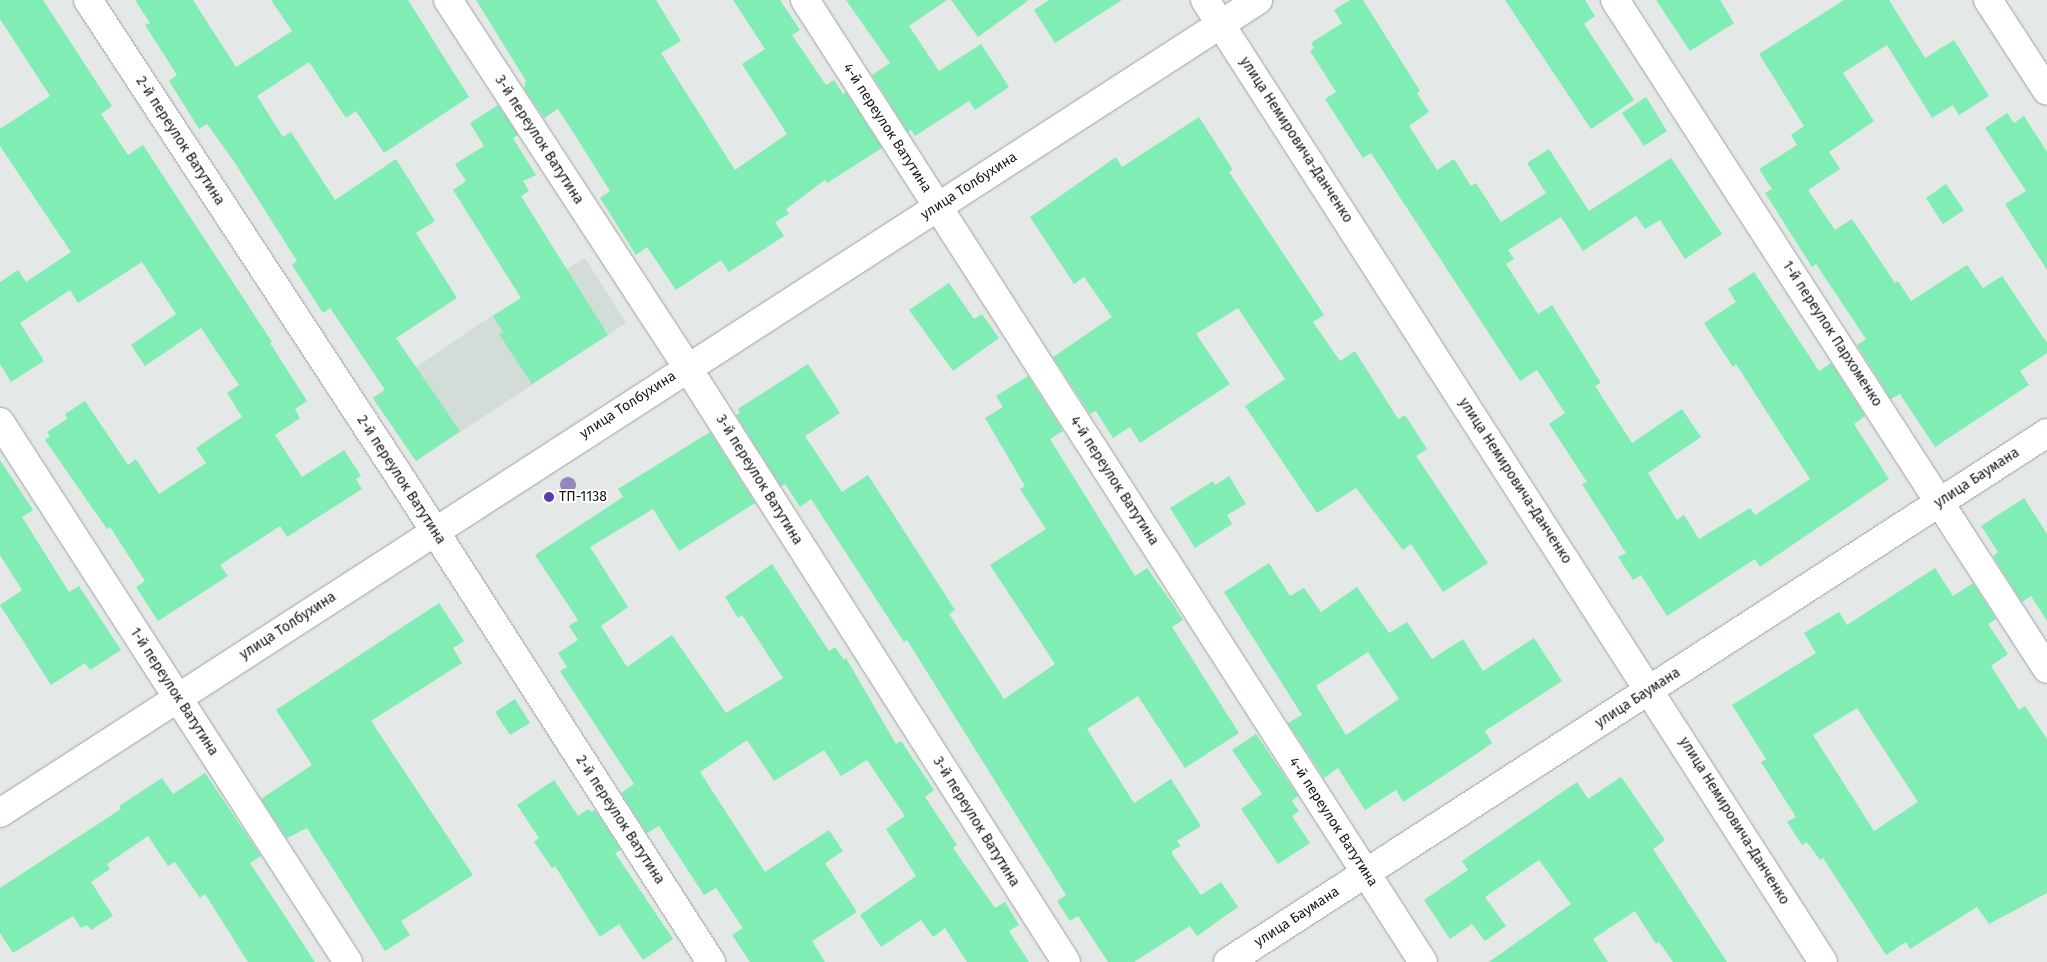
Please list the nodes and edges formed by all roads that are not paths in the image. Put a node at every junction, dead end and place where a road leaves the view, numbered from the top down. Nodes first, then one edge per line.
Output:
1 (88, 0) edge
2 (448, 0) edge
3 (805, 0) edge
4 (1205, 0) edge
5 (1258, 0) edge
6 (1615, 0) edge
7 (1988, 0) edge
8 (1221, 24) junction
9 (2047, 91) edge
10 (938, 206) junction
11 (687, 367) junction
12 (0, 422) edge
13 (2047, 433) edge
14 (1940, 502) junction
15 (434, 530) junction
16 (2047, 669) edge
17 (1650, 690) junction
18 (177, 698) junction
19 (0, 813) edge
20 (1366, 873) junction
21 (348, 962) edge
22 (711, 962) edge
23 (1066, 962) edge
24 (1228, 962) edge
25 (1423, 962) edge
26 (1823, 962) edge

1 - 15 street, 2-й переулок Ватутина
2 - 11 street, 3-й переулок Ватутина
3 - 10 street, 4-й переулок Ватутина
4 - 8 street, улица Немировича-Данченко
5 - 8 street, улица Толбухина
6 - 14 street, 1-й переулок Пархоменко
7 - 9 street
8 - 10 street, улица Толбухина
8 - 17 street, улица Немировича-Данченко
10 - 11 street, улица Толбухина
10 - 20 street, 4-й переулок Ватутина
11 - 15 street, улица Толбухина
11 - 23 street, 3-й переулок Ватутина
12 - 18 street, 1-й переулок Ватутина
13 - 14 street, улица Баумана
14 - 16 street, 1-й переулок Пархоменко
14 - 17 street, улица Баумана
15 - 18 street, улица Толбухина
15 - 22 street, 2-й переулок Ватутина
17 - 20 street, улица Баумана
17 - 26 street, улица Немировича-Данченко
18 - 19 street, улица Толбухина
18 - 21 street, 1-й переулок Ватутина
20 - 24 street, улица Баумана
20 - 25 street, 4-й переулок Ватутина

